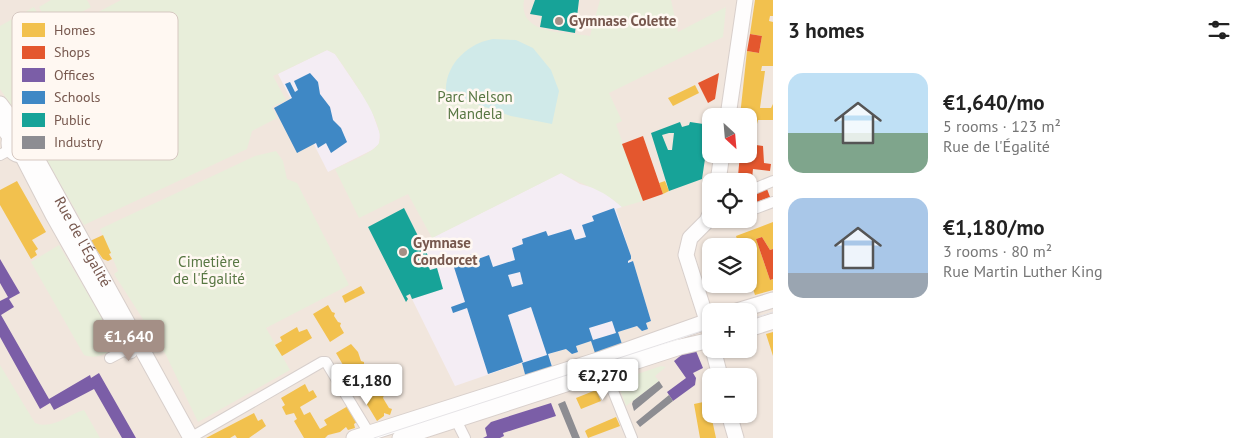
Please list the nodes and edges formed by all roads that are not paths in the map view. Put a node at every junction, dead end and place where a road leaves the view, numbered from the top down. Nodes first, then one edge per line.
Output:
1 (745, 0) edge
2 (0, 104) edge
3 (729, 108) edge
4 (0, 123) edge
5 (12, 136) edge
6 (12, 140) edge
7 (24, 160) edge
8 (773, 181) edge
9 (757, 188) edge
10 (773, 202) edge
11 (757, 208) edge
12 (702, 225) edge
13 (773, 300) edge
14 (702, 303) edge
15 (757, 305) edge
16 (773, 321) edge
17 (757, 326) edge
18 (702, 327) edge
19 (702, 342) edge
20 (133, 346) junction
21 (110, 358) dead end
22 (605, 371) junction
23 (456, 420) junction
24 (732, 423) edge
25 (369, 433) junction
26 (180, 438) edge
27 (191, 438) edge
28 (354, 438) edge
29 (400, 438) edge
30 (465, 438) edge
31 (632, 438) edge
32 (736, 438) edge

1 - 3 street
2 - 5 street, Rue de l'Égalité
4 - 6 street, Rue de l'Égalité
7 - 20 street, Rue de l'Égalité
8 - 9 street
10 - 11 street
12 - 14 street
13 - 15 street
16 - 17 street
18 - 25 street
19 - 22 street
20 - 21 street
20 - 26 street, Rue de l'Égalité
20 - 27 street, Rue de l'Égalité
22 - 23 street
22 - 31 street
23 - 29 street
23 - 30 street
24 - 32 street
25 - 27 street
25 - 28 street

